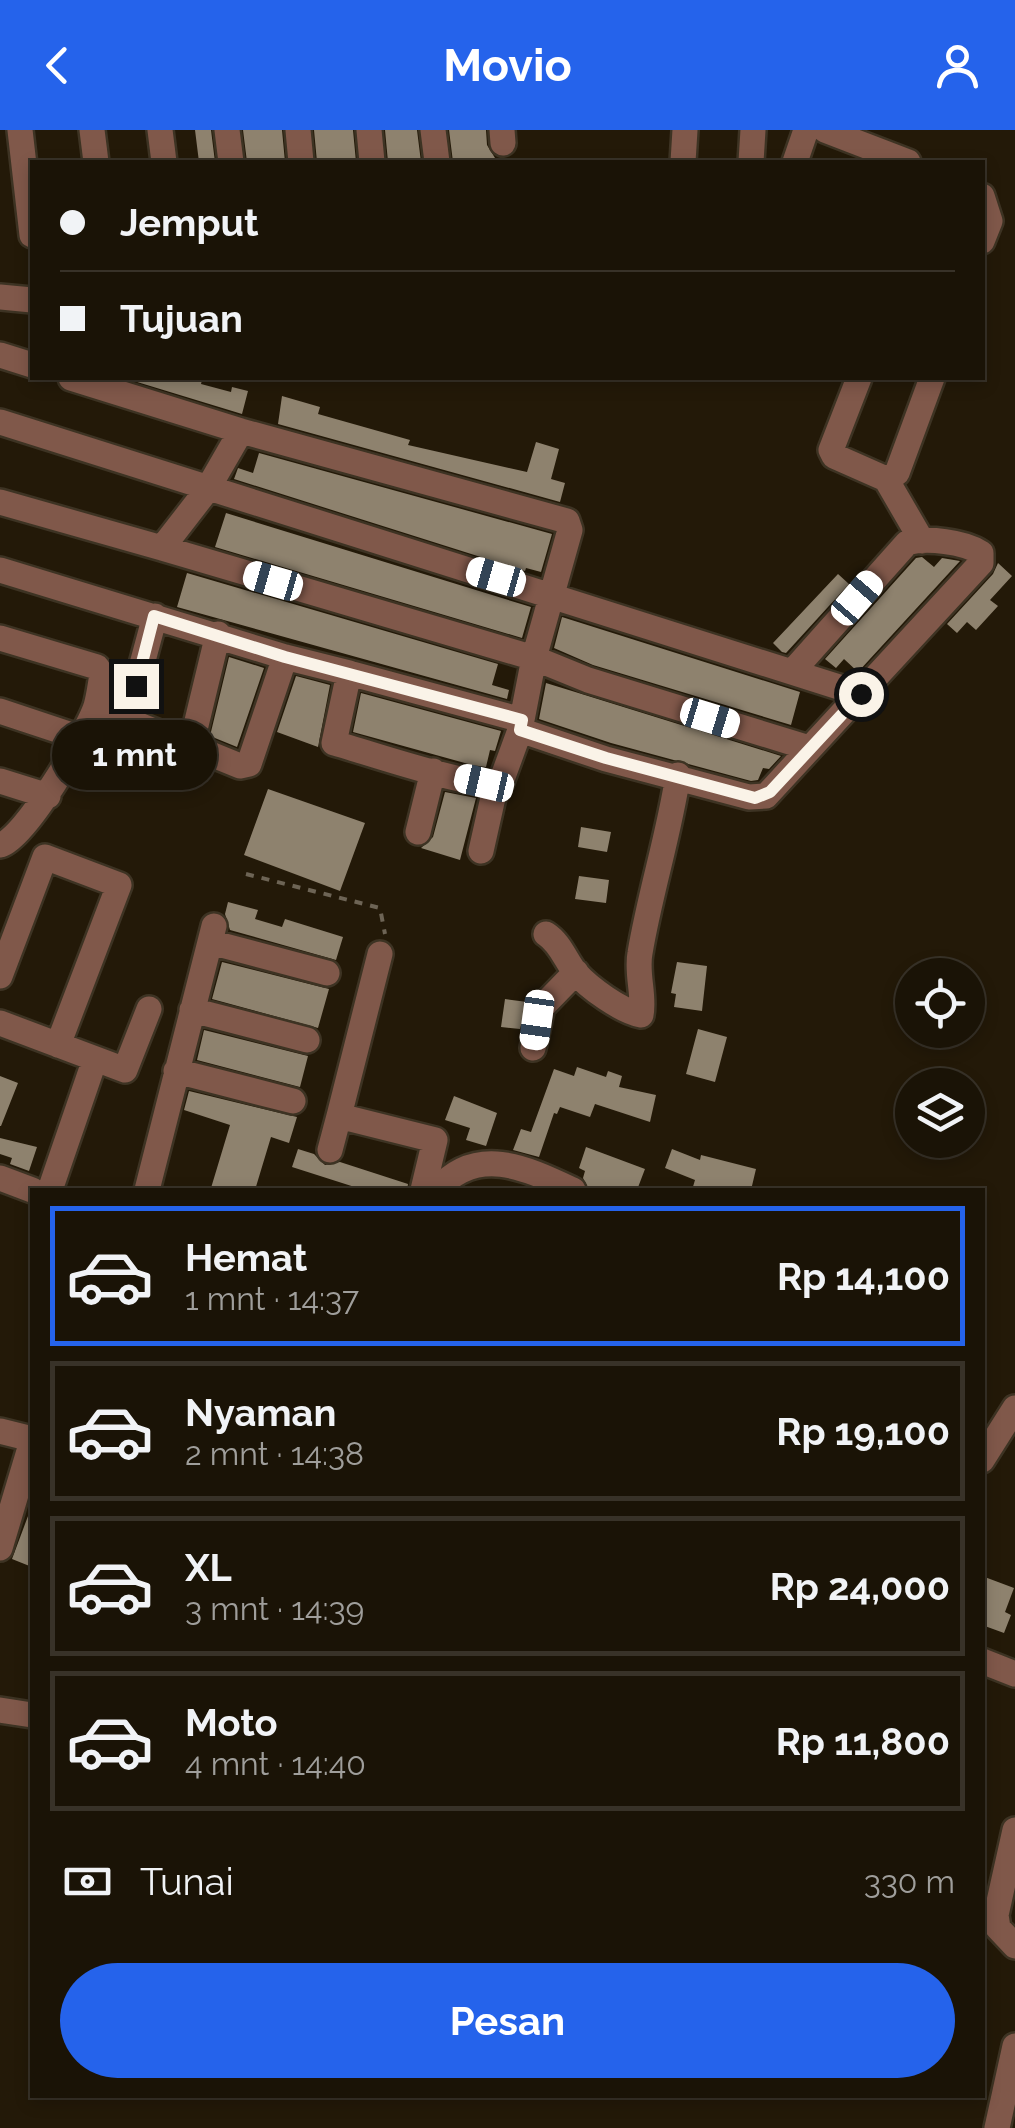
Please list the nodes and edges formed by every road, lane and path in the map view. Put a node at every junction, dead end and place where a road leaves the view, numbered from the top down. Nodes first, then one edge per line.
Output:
1 (20, 130) edge
2 (92, 130) edge
3 (160, 130) edge
4 (227, 130) edge
5 (298, 130) edge
6 (369, 130) edge
7 (433, 130) edge
8 (685, 130) edge
9 (753, 130) edge
10 (806, 130) edge
11 (824, 130) edge
12 (871, 156) edge
13 (96, 160) edge
14 (164, 160) edge
15 (231, 160) edge
16 (301, 160) edge
17 (372, 160) edge
18 (437, 160) edge
19 (683, 160) edge
20 (751, 160) edge
21 (796, 160) edge
22 (985, 205) edge
23 (30, 218) edge
24 (985, 234) edge
25 (0, 297) edge
26 (30, 300) edge
27 (0, 355) edge
28 (30, 364) edge
29 (78, 380) edge
30 (858, 380) edge
31 (931, 380) edge
32 (0, 422) edge
33 (241, 431) junction
34 (886, 479) junction
35 (207, 490) junction
36 (0, 502) edge
37 (922, 540) junction
38 (162, 548) junction
39 (0, 570) edge
40 (552, 594) junction
41 (154, 616) junction
42 (218, 634) junction
43 (0, 638) edge
44 (285, 657) junction
45 (534, 658) junction
46 (792, 672) junction
47 (349, 673) junction
48 (861, 694) junction
49 (96, 709) junction
50 (0, 711) edge
51 (126, 720) junction
52 (521, 725) junction
53 (78, 737) junction
54 (191, 746) junction
55 (809, 748) junction
56 (433, 771) junction
57 (678, 776) junction
58 (0, 781) edge
59 (496, 784) junction
60 (48, 796) junction
61 (418, 832) dead end
62 (0, 846) edge
63 (481, 851) dead end
64 (246, 874) dead end
65 (546, 934) dead end
66 (380, 954) joint
67 (327, 972) dead end
68 (576, 972) junction
69 (0, 976) edge
70 (149, 1008) dead end
71 (192, 1010) junction
72 (0, 1023) edge
73 (307, 1040) dead end
74 (58, 1045) junction
75 (533, 1048) dead end
76 (95, 1059) junction
77 (176, 1071) junction
78 (294, 1101) dead end
79 (338, 1116) junction
80 (330, 1150) dead end
81 (0, 1178) edge
82 (51, 1188) edge
83 (147, 1188) edge
84 (423, 1188) edge
85 (439, 1188) edge
86 (569, 1188) edge
87 (30, 1189) edge
88 (1015, 1408) edge
89 (0, 1431) edge
90 (30, 1439) edge
91 (30, 1447) edge
92 (985, 1455) edge
93 (0, 1548) edge
94 (985, 1661) edge
95 (1015, 1674) edge
96 (0, 1710) edge
97 (30, 1715) edge
98 (1015, 1830) edge
99 (1015, 1946) edge
100 (1015, 2046) edge
101 (997, 2128) edge

1 - 23 street
2 - 13 street
3 - 14 street
4 - 15 street
5 - 16 street
6 - 17 street
7 - 18 street
8 - 19 street
9 - 20 street
10 - 21 street
11 - 12 street
22 - 24 street
25 - 26 street
27 - 28 street
29 - 33 street
30 - 34 street
31 - 34 street
32 - 35 street
33 - 35 street
33 - 40 street
34 - 37 street
35 - 38 street
35 - 40 street
36 - 38 street
37 - 46 street
37 - 48 street
38 - 45 street
39 - 41 street
40 - 45 street
40 - 46 street
41 - 42 street
41 - 51 street
42 - 44 street
42 - 54 street
43 - 49 street
44 - 47 street
44 - 54 street
45 - 52 street
45 - 55 street
46 - 48 street
47 - 52 street
47 - 56 street
48 - 55 street
49 - 51 street
49 - 53 street
50 - 53 street
51 - 54 street
52 - 57 street
52 - 59 street
53 - 60 street
55 - 57 street
56 - 59 street
56 - 61 street
57 - 68 street
58 - 60 street
59 - 63 street
60 - 62 street
64 - 66 path
65 - 68 street
66 - 79 street
67 - 71 street
68 - 75 street
69 - 74 street
70 - 76 street
71 - 73 street
71 - 77 street
72 - 74 street
74 - 76 street
76 - 82 street
77 - 78 street
77 - 83 street
79 - 80 street
79 - 84 street
81 - 87 street
85 - 86 street
88 - 92 street
89 - 90 street
91 - 93 street
94 - 95 street
96 - 97 street
98 - 99 street
100 - 101 street

